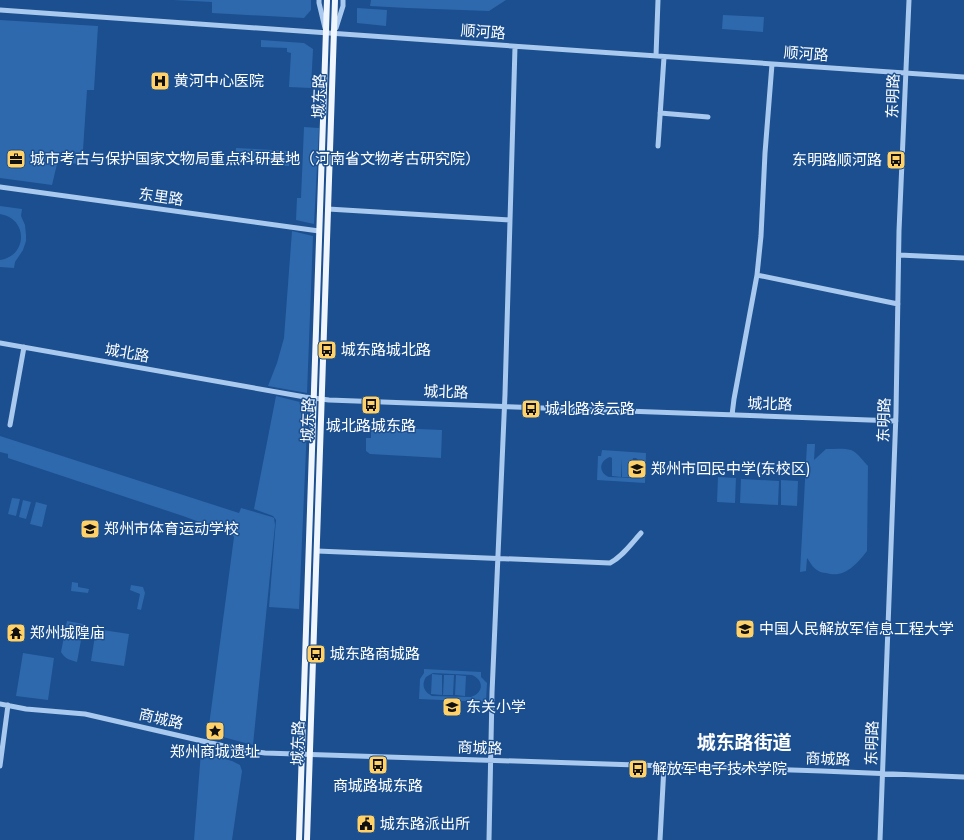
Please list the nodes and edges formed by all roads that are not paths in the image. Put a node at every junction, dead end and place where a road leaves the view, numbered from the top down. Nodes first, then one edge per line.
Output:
1 (319, 0) edge
2 (327, 0) edge
3 (335, 0) edge
4 (343, 0) edge
5 (658, 0) edge
6 (909, 0) edge
7 (0, 10) edge
8 (326, 33) junction
9 (334, 33) junction
10 (515, 47) junction
11 (656, 56) junction
12 (664, 57) junction
13 (772, 64) junction
14 (906, 73) junction
15 (964, 77) edge
16 (660, 113) junction
17 (708, 117) dead end
18 (658, 146) dead end
19 (0, 187) edge
20 (328, 209) junction
21 (510, 220) junction
22 (319, 231) junction
23 (899, 255) junction
24 (964, 258) edge
25 (757, 275) junction
26 (898, 304) junction
27 (0, 343) edge
28 (24, 347) junction
29 (314, 398) junction
30 (322, 399) junction
31 (504, 406) junction
32 (732, 415) junction
33 (896, 421) junction
34 (10, 425) dead end
35 (641, 533) dead end
36 (317, 551) junction
37 (498, 558) junction
38 (0, 704) edge
39 (8, 705) junction
40 (302, 754) junction
41 (310, 754) junction
42 (491, 760) junction
43 (0, 766) edge
44 (664, 766) junction
45 (883, 774) junction
46 (964, 777) edge
47 (300, 840) edge
48 (308, 840) edge
49 (489, 840) edge
50 (660, 840) edge
51 (880, 840) edge

1 - 8 street
2 - 8 main road, 城东路
3 - 9 main road, 城东路
4 - 9 street
5 - 11 street
6 - 14 street, 东明路
7 - 8 street, 顺河路
8 - 9 street, 顺河路
8 - 22 main road, 城东路
9 - 10 street, 顺河路
9 - 20 main road, 城东路
10 - 11 street, 顺河路
10 - 21 street
11 - 12 street, 顺河路
12 - 13 street, 顺河路
12 - 16 street
13 - 14 street, 顺河路
13 - 25 street
14 - 15 street, 顺河路
14 - 23 street, 东明路
16 - 17 street
16 - 18 street
19 - 22 street, 东里路
20 - 21 street
20 - 30 main road, 城东路
21 - 31 street
22 - 29 main road, 城东路
23 - 24 street
23 - 26 street, 东明路
25 - 26 street
25 - 32 street
26 - 33 street, 东明路
27 - 28 street, 城北路
28 - 29 street, 城北路
28 - 34 street
29 - 30 street, 城北路
29 - 40 main road, 城东路
30 - 31 street, 城北路
30 - 36 main road, 城东路
31 - 32 street, 城北路
31 - 37 street
32 - 33 street, 城北路
33 - 45 street, 东明路
35 - 37 street
36 - 37 street
36 - 41 main road, 城东路
37 - 42 street
38 - 39 street, 商城路
39 - 40 street, 商城路
39 - 43 street
40 - 41 street, 商城路
40 - 47 main road, 城东路
41 - 42 street, 商城路
41 - 48 main road, 城东路
42 - 44 street, 商城路
42 - 49 street
44 - 45 street, 商城路
44 - 50 street
45 - 46 street, 商城路
45 - 51 street, 东明路

